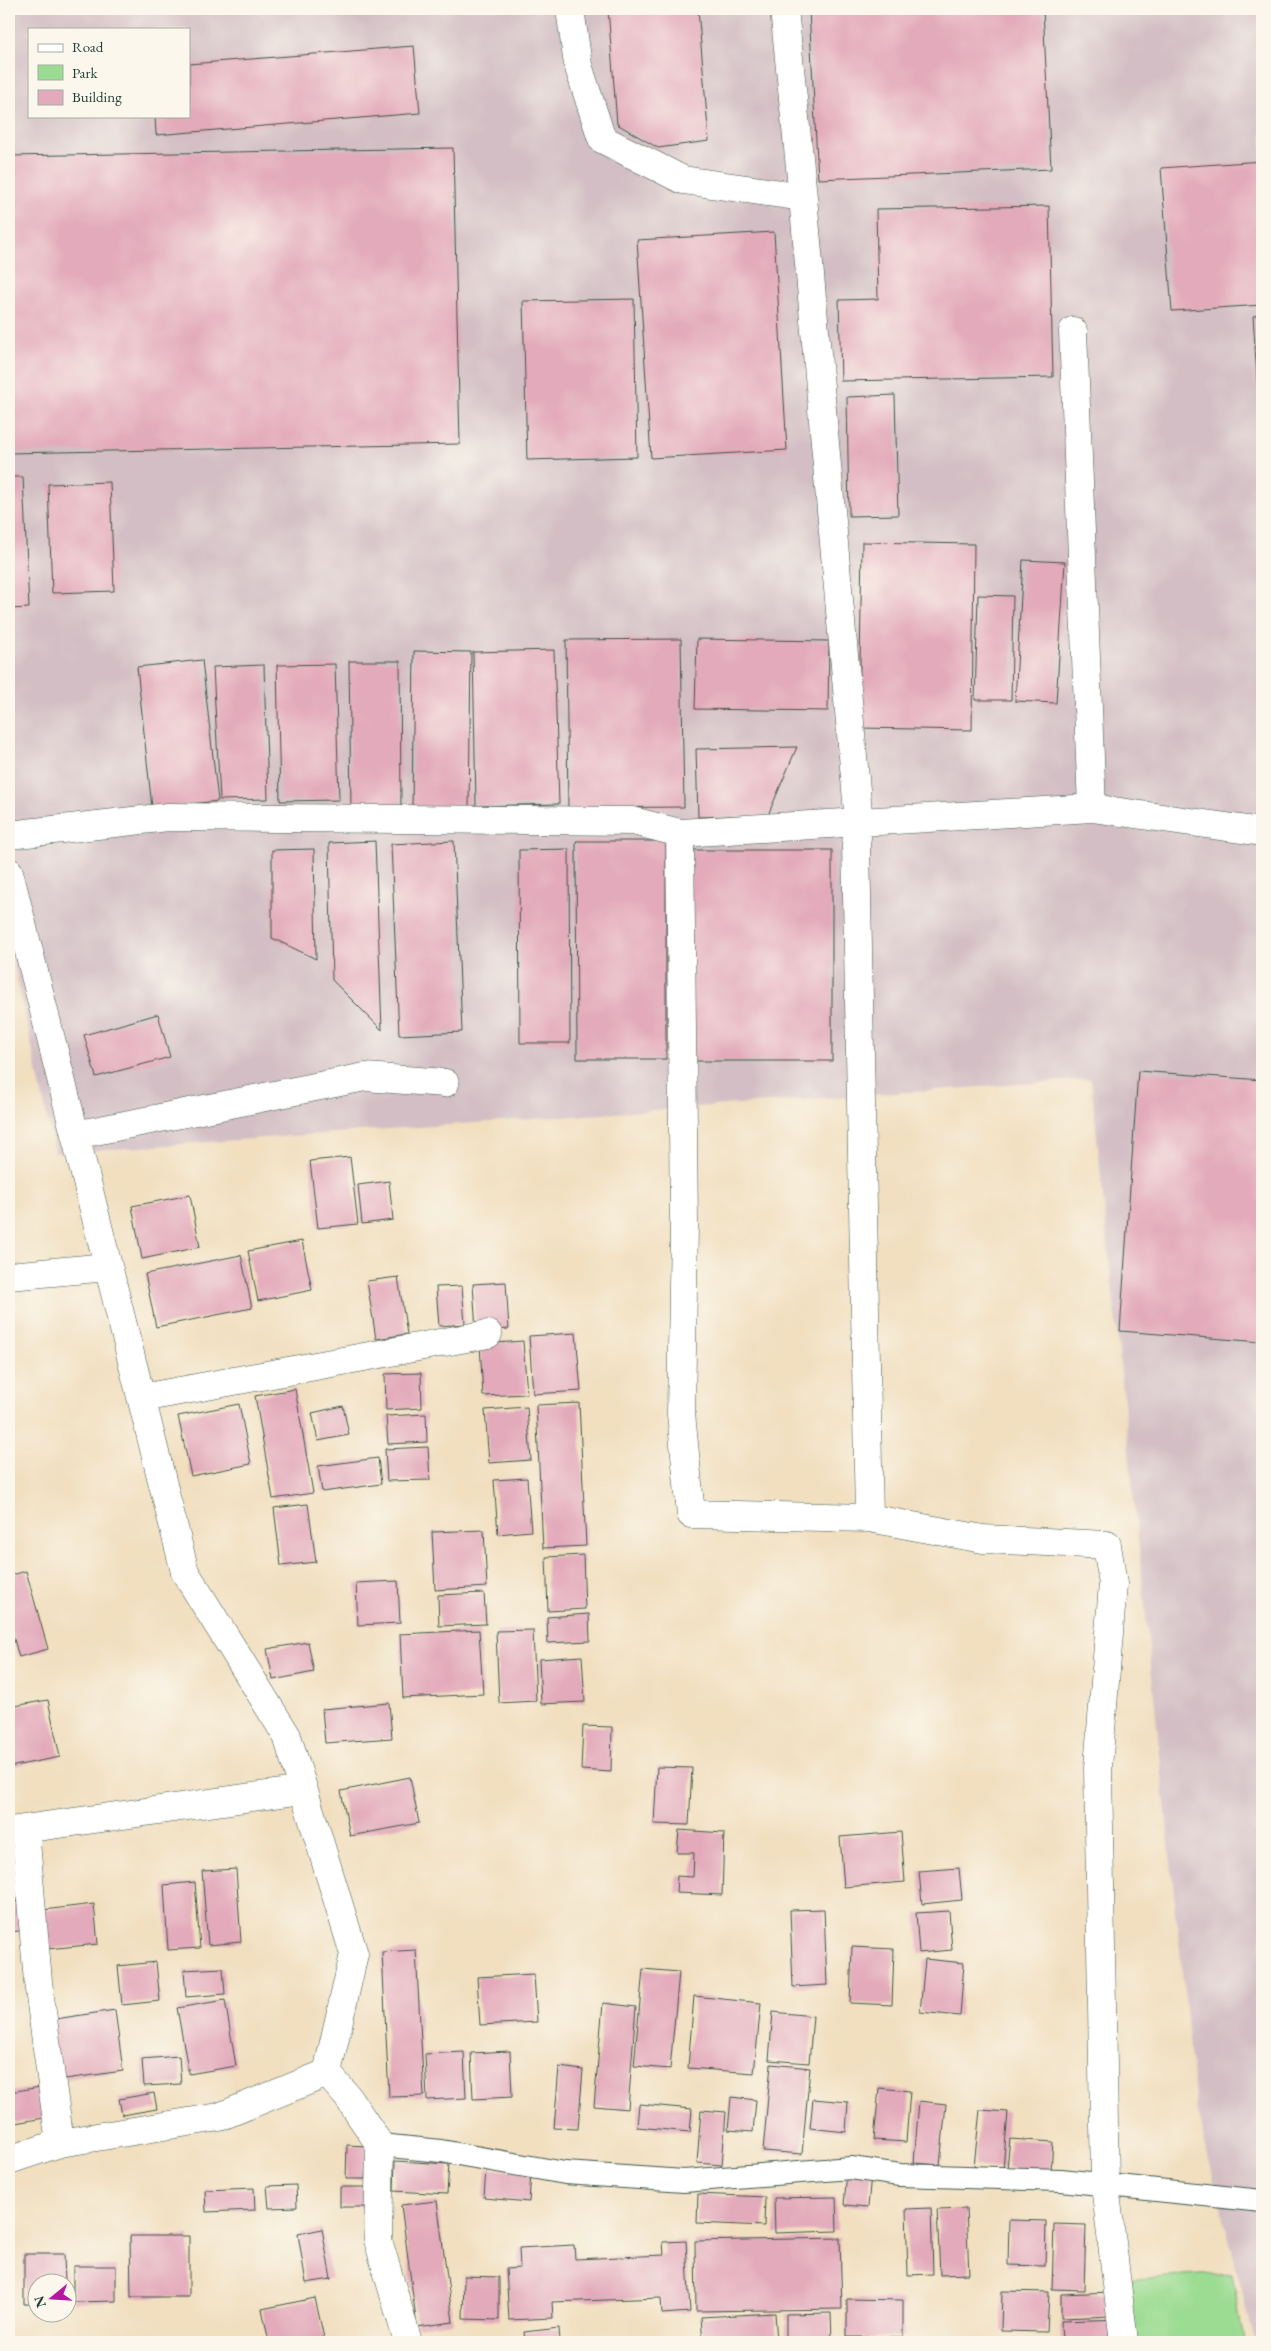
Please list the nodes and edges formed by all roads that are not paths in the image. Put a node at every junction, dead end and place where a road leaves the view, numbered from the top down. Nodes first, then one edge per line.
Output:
1 (570, 9) edge
2 (784, 9) edge
3 (803, 197) junction
4 (1074, 331) dead end
5 (1092, 808) junction
6 (859, 823) junction
7 (1262, 832) edge
8 (680, 833) junction
9 (9, 835) edge
10 (9, 872) edge
11 (445, 1083) dead end
12 (75, 1135) junction
13 (108, 1267) junction
14 (9, 1276) edge
15 (488, 1334) dead end
16 (142, 1398) junction
17 (869, 1518) junction
18 (303, 1790) junction
19 (17, 1831) edge
20 (327, 2073) junction
21 (60, 2143) junction
22 (380, 2145) junction
23 (9, 2160) edge
24 (1105, 2185) junction
25 (1262, 2201) edge
26 (408, 2342) edge
27 (1124, 2342) edge

1 - 3 street
2 - 3 street
3 - 6 street
4 - 5 street
5 - 6 street
5 - 7 street
6 - 8 street
6 - 17 street
8 - 9 street
8 - 17 street
10 - 12 street
11 - 12 street
12 - 13 street
13 - 14 street
13 - 16 street
15 - 16 street
16 - 18 street
17 - 24 street
18 - 19 street
18 - 20 street
19 - 21 street
20 - 21 street
20 - 22 street
21 - 23 street
22 - 24 lane
22 - 26 street
24 - 25 lane
24 - 27 street

